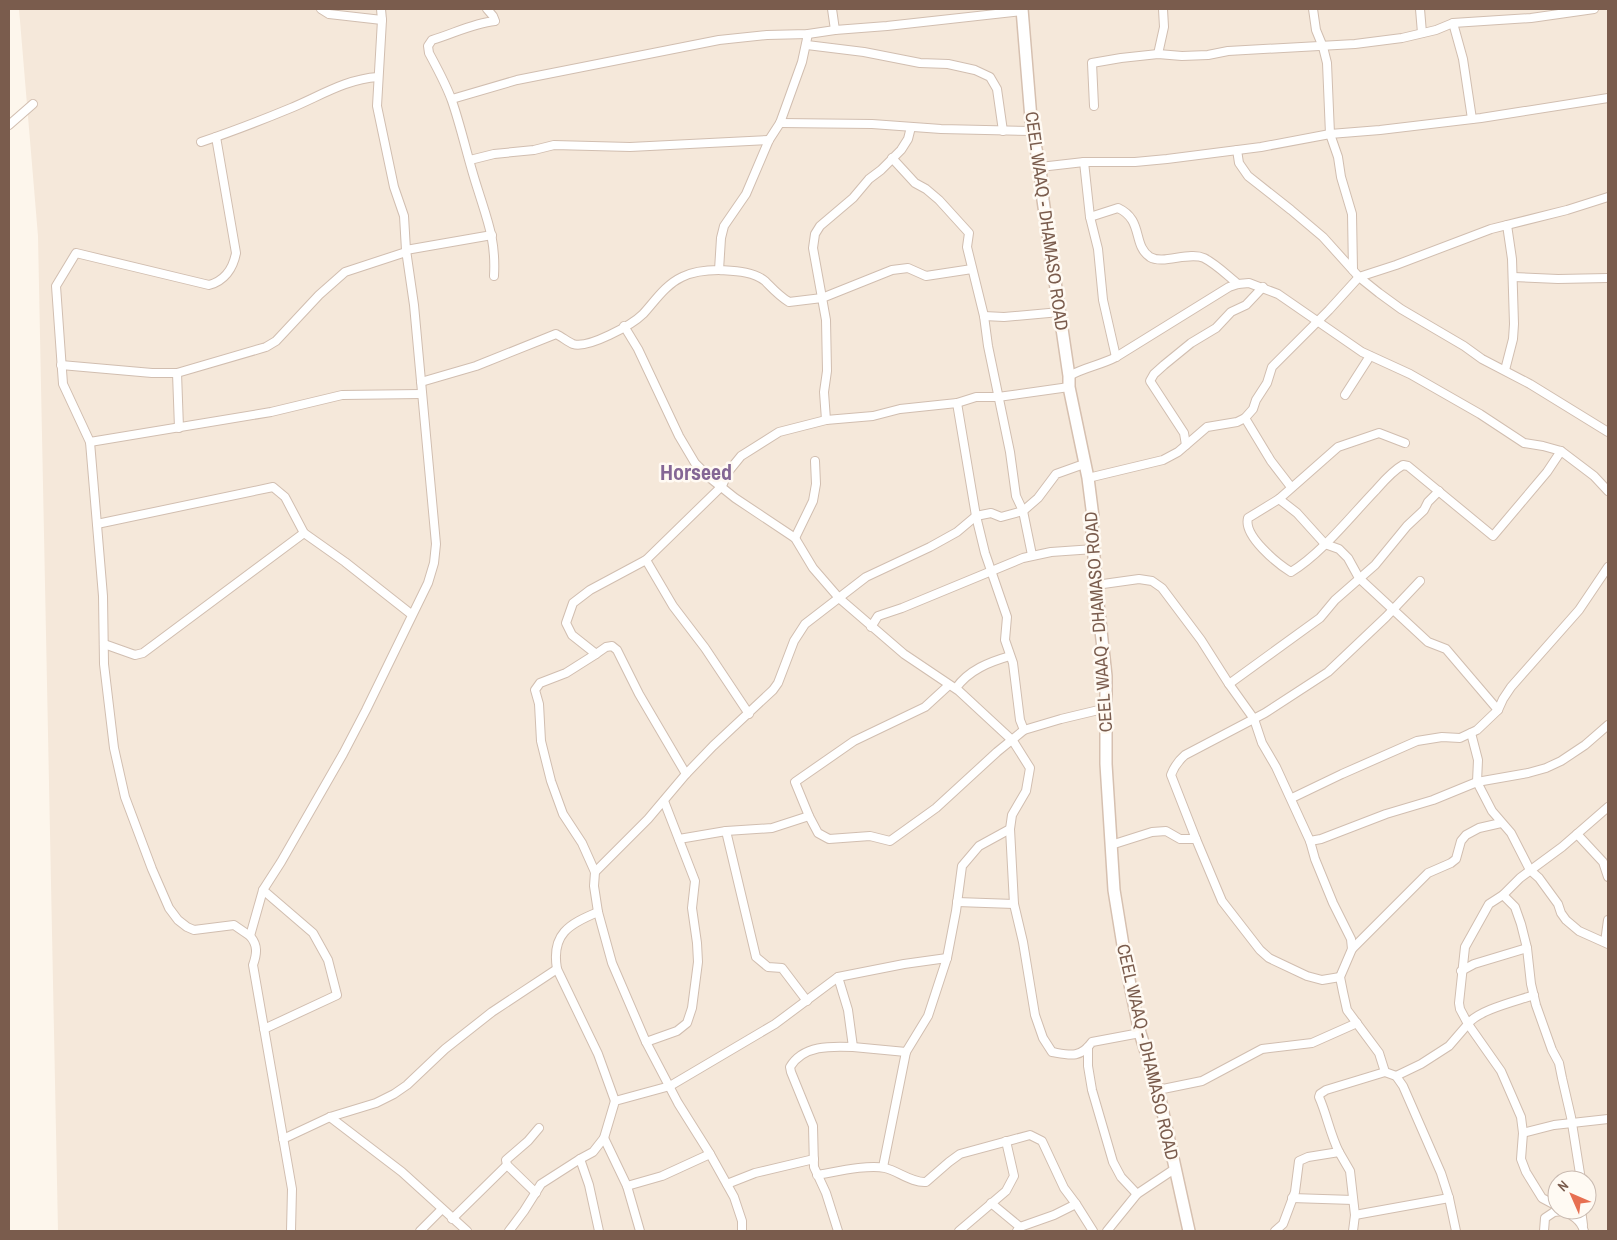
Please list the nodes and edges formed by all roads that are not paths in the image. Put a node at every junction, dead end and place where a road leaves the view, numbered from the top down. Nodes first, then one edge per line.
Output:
1 (321, 9) edge
2 (381, 9) edge
3 (486, 9) edge
4 (832, 9) edge
5 (1163, 9) edge
6 (1314, 9) edge
7 (1420, 9) edge
8 (1594, 9) edge
9 (1022, 10) edge
10 (382, 20) junction
11 (1453, 23) junction
12 (835, 30) junction
13 (1422, 33) junction
14 (808, 34) junction
15 (806, 45) junction
16 (1323, 47) junction
17 (1158, 54) junction
18 (378, 77) junction
19 (1608, 98) edge
20 (452, 99) junction
21 (33, 104) dead end
22 (1094, 106) dead end
23 (1472, 118) junction
24 (780, 123) junction
25 (9, 125) edge
26 (911, 127) junction
27 (1003, 131) junction
28 (1032, 131) junction
29 (1330, 134) junction
30 (216, 137) junction
31 (768, 140) junction
32 (201, 142) dead end
33 (1237, 150) junction
34 (892, 158) junction
35 (470, 160) junction
36 (1084, 162) junction
37 (1040, 167) junction
38 (1608, 197) edge
39 (1090, 217) junction
40 (1507, 225) junction
41 (492, 235) junction
42 (406, 251) junction
43 (972, 269) junction
44 (720, 270) junction
45 (1353, 270) junction
46 (494, 276) dead end
47 (1359, 277) junction
48 (1513, 277) junction
49 (1608, 278) edge
50 (1238, 284) junction
51 (1263, 287) junction
52 (822, 298) junction
53 (1060, 312) junction
54 (984, 316) junction
55 (1317, 321) junction
56 (624, 326) junction
57 (1370, 356) junction
58 (1116, 357) junction
59 (61, 365) junction
60 (1505, 370) junction
61 (177, 373) junction
62 (1069, 381) junction
63 (420, 382) junction
64 (421, 394) junction
65 (1345, 395) dead end
66 (998, 397) junction
67 (957, 403) junction
68 (1245, 418) junction
69 (826, 420) junction
70 (179, 428) junction
71 (1608, 432) edge
72 (90, 442) junction
73 (1406, 443) dead end
74 (1186, 445) junction
75 (1562, 452) junction
76 (815, 461) dead end
77 (1084, 464) junction
78 (1088, 478) junction
79 (722, 486) junction
80 (1291, 487) junction
81 (1608, 491) edge
82 (1439, 492) junction
83 (1279, 499) junction
84 (1023, 511) junction
85 (976, 516) junction
86 (97, 524) junction
87 (304, 533) junction
88 (795, 538) junction
89 (1325, 544) junction
90 (1094, 549) junction
91 (1032, 555) junction
92 (646, 560) junction
93 (1608, 567) edge
94 (992, 571) junction
95 (1360, 578) junction
96 (1420, 581) dead end
97 (1096, 585) junction
98 (839, 598) junction
99 (1393, 609) junction
100 (411, 614) junction
101 (871, 627) junction
102 (104, 644) junction
103 (596, 654) junction
104 (1010, 656) junction
105 (1229, 684) junction
106 (952, 687) junction
107 (1106, 708) junction
108 (1498, 710) junction
109 (749, 714) junction
110 (1254, 719) junction
111 (1608, 724) edge
112 (1024, 730) junction
113 (1471, 733) junction
114 (1013, 741) junction
115 (686, 774) junction
116 (1477, 782) junction
117 (1292, 798) junction
118 (664, 801) junction
119 (1608, 807) edge
120 (809, 816) junction
121 (1500, 823) junction
122 (1010, 830) junction
123 (726, 831) junction
124 (1577, 834) junction
125 (679, 839) junction
126 (1196, 839) junction
127 (1310, 841) junction
128 (1111, 845) junction
129 (1530, 870) junction
130 (595, 872) junction
131 (1608, 877) edge
132 (263, 890) junction
133 (1503, 895) junction
134 (957, 902) junction
135 (1014, 904) junction
136 (598, 912) junction
137 (1608, 920) edge
138 (250, 936) junction
139 (1607, 943) edge
140 (1527, 948) junction
141 (1352, 949) junction
142 (947, 958) junction
143 (557, 969) junction
144 (1461, 971) junction
145 (1340, 977) junction
146 (838, 978) junction
147 (1534, 995) junction
148 (807, 1001) junction
149 (1357, 1022) junction
150 (1468, 1024) junction
151 (264, 1029) junction
152 (1140, 1033) junction
153 (646, 1042) junction
154 (853, 1047) junction
155 (1088, 1047) junction
156 (906, 1052) junction
157 (1386, 1072) junction
158 (1396, 1076) junction
159 (670, 1086) junction
160 (1158, 1090) junction
161 (615, 1101) junction
162 (330, 1117) junction
163 (1608, 1119) edge
164 (1572, 1123) junction
165 (539, 1128) dead end
166 (1523, 1133) junction
167 (283, 1138) junction
168 (604, 1138) junction
169 (1006, 1141) junction
170 (1338, 1152) junction
171 (710, 1154) junction
172 (580, 1159) junction
173 (814, 1159) junction
174 (506, 1165) junction
175 (883, 1167) junction
176 (1176, 1168) junction
177 (1579, 1170) edge
178 (817, 1175) junction
179 (727, 1184) junction
180 (627, 1186) junction
181 (536, 1193) junction
182 (1136, 1194) junction
183 (1292, 1198) junction
184 (1449, 1198) junction
185 (1353, 1200) junction
186 (1547, 1201) edge
187 (991, 1203) junction
188 (1076, 1204) junction
189 (442, 1209) junction
190 (1355, 1215) junction
191 (1547, 1217) edge
192 (452, 1219) junction
193 (1018, 1229) edge
194 (291, 1231) edge
195 (420, 1231) edge
196 (467, 1231) edge
197 (509, 1231) edge
198 (599, 1231) edge
199 (640, 1231) edge
200 (742, 1231) edge
201 (838, 1231) edge
202 (959, 1231) edge
203 (1093, 1231) edge
204 (1107, 1231) edge
205 (1189, 1231) edge
206 (1275, 1231) edge
207 (1353, 1231) edge
208 (1456, 1231) edge
209 (1544, 1231) edge

1 - 10 street
2 - 10 street
3 - 20 street
4 - 12 street
5 - 17 street
6 - 16 street
7 - 13 street
8 - 11 street
9 - 12 street
9 - 28 main road, CEEL WAAQ - DHAMASO ROAD
10 - 18 street
11 - 13 street
11 - 23 street
12 - 14 street
13 - 16 street
14 - 15 street
14 - 20 street
15 - 24 street
15 - 27 street
16 - 17 street
16 - 29 street
17 - 22 street
18 - 30 street
18 - 42 street
19 - 23 street
20 - 35 street
21 - 25 street
23 - 29 street
24 - 26 street
24 - 31 street
26 - 27 street
26 - 34 street
27 - 28 street
28 - 37 main road, CEEL WAAQ - DHAMASO ROAD
29 - 33 street
29 - 45 street
30 - 32 street
30 - 59 street
31 - 35 street
31 - 44 street
33 - 36 street
33 - 45 street
34 - 43 street
34 - 52 street
35 - 41 street
36 - 37 street
36 - 39 street
37 - 53 main road, CEEL WAAQ - DHAMASO ROAD
38 - 40 street
39 - 50 street
39 - 58 street
40 - 47 street
40 - 48 street
41 - 42 street
41 - 46 street
42 - 61 street
42 - 63 street
43 - 52 street
43 - 54 street
44 - 52 street
44 - 56 street
45 - 47 street
47 - 55 street
47 - 60 street
48 - 49 street
48 - 60 street
50 - 51 street
50 - 58 street
51 - 55 street
51 - 74 street
52 - 69 street
53 - 54 street
53 - 62 main road, CEEL WAAQ - DHAMASO ROAD
54 - 66 street
55 - 57 street
55 - 68 street
56 - 63 street
56 - 79 street
57 - 65 street
57 - 75 street
58 - 62 street
59 - 61 street
59 - 72 street
60 - 71 street
61 - 70 street
62 - 66 street
62 - 77 main road, CEEL WAAQ - DHAMASO ROAD
63 - 64 street
64 - 70 street
64 - 100 street
66 - 67 street
66 - 84 street
67 - 69 street
67 - 85 street
68 - 74 street
68 - 80 street
69 - 79 street
70 - 72 street
72 - 86 street
73 - 80 street
74 - 78 street
75 - 81 street
75 - 82 street
76 - 88 street
77 - 78 main road, CEEL WAAQ - DHAMASO ROAD
77 - 84 street
78 - 90 main road, CEEL WAAQ - DHAMASO ROAD
79 - 88 street
79 - 92 street
80 - 83 street
82 - 89 street
82 - 95 street
83 - 89 street
83 - 89 street
84 - 85 street
84 - 91 street
85 - 94 street
85 - 98 street
86 - 87 street
86 - 102 street
87 - 100 street
87 - 102 street
88 - 98 street
89 - 95 street
90 - 91 street
90 - 97 main road, CEEL WAAQ - DHAMASO ROAD
91 - 94 street
92 - 103 street
92 - 109 street
93 - 108 street
94 - 101 street
94 - 104 street
95 - 99 street
95 - 105 street
96 - 99 street
97 - 105 street
97 - 107 main road, CEEL WAAQ - DHAMASO ROAD
98 - 101 street
98 - 109 street
99 - 108 street
99 - 110 street
100 - 132 street
101 - 106 street
102 - 138 street
103 - 115 street
103 - 130 street
104 - 106 street
104 - 112 street
105 - 110 street
106 - 114 street
106 - 120 street
107 - 112 street
107 - 128 main road, CEEL WAAQ - DHAMASO ROAD
108 - 113 street
109 - 115 street
110 - 117 street
110 - 126 street
111 - 116 street
112 - 114 street
113 - 116 street
113 - 117 street
114 - 120 street
114 - 122 street
115 - 118 street
116 - 121 street
116 - 127 street
117 - 127 street
118 - 125 street
118 - 130 street
119 - 124 street
120 - 123 street
121 - 129 street
121 - 141 street
122 - 134 street
122 - 135 street
123 - 125 street
123 - 148 street
124 - 129 street
124 - 131 street
125 - 153 street
126 - 128 street
126 - 145 street
127 - 141 street
128 - 152 main road, CEEL WAAQ - DHAMASO ROAD
129 - 133 street
129 - 139 street
130 - 136 street
132 - 138 street
132 - 151 street
133 - 140 street
133 - 144 street
134 - 135 street
134 - 142 street
135 - 155 street
136 - 143 street
136 - 153 street
137 - 139 street
138 - 151 street
140 - 144 street
140 - 147 street
141 - 145 street
142 - 146 street
142 - 156 street
143 - 161 street
143 - 162 street
144 - 150 street
145 - 149 street
146 - 148 street
146 - 154 street
147 - 150 street
147 - 164 street
148 - 159 street
149 - 157 street
149 - 160 street
150 - 158 street
150 - 166 street
151 - 167 street
152 - 155 street
152 - 160 main road, CEEL WAAQ - DHAMASO ROAD
153 - 159 street
154 - 156 street
154 - 173 street
155 - 182 street
156 - 175 street
157 - 158 street
157 - 170 street
158 - 184 street
159 - 161 street
159 - 171 street
160 - 176 main road, CEEL WAAQ - DHAMASO ROAD
161 - 168 street
162 - 167 street
162 - 189 street
163 - 164 street
164 - 166 street
164 - 177 street
165 - 174 street
166 - 186 street
167 - 194 street
168 - 172 street
168 - 180 street
169 - 175 street
169 - 187 street
169 - 188 street
170 - 183 street
170 - 185 street
171 - 179 street
171 - 180 street
172 - 181 street
172 - 198 street
173 - 178 street
173 - 179 street
174 - 181 street
174 - 192 street
175 - 178 street
176 - 182 street
176 - 205 main road, CEEL WAAQ - DHAMASO ROAD
178 - 201 street
179 - 200 street
180 - 199 street
181 - 197 street
182 - 204 street
183 - 185 street
183 - 206 street
184 - 190 street
184 - 208 street
185 - 190 street
187 - 193 street
187 - 202 street
188 - 193 street
188 - 203 street
189 - 192 street
189 - 195 street
190 - 207 street
191 - 209 street
192 - 196 street

